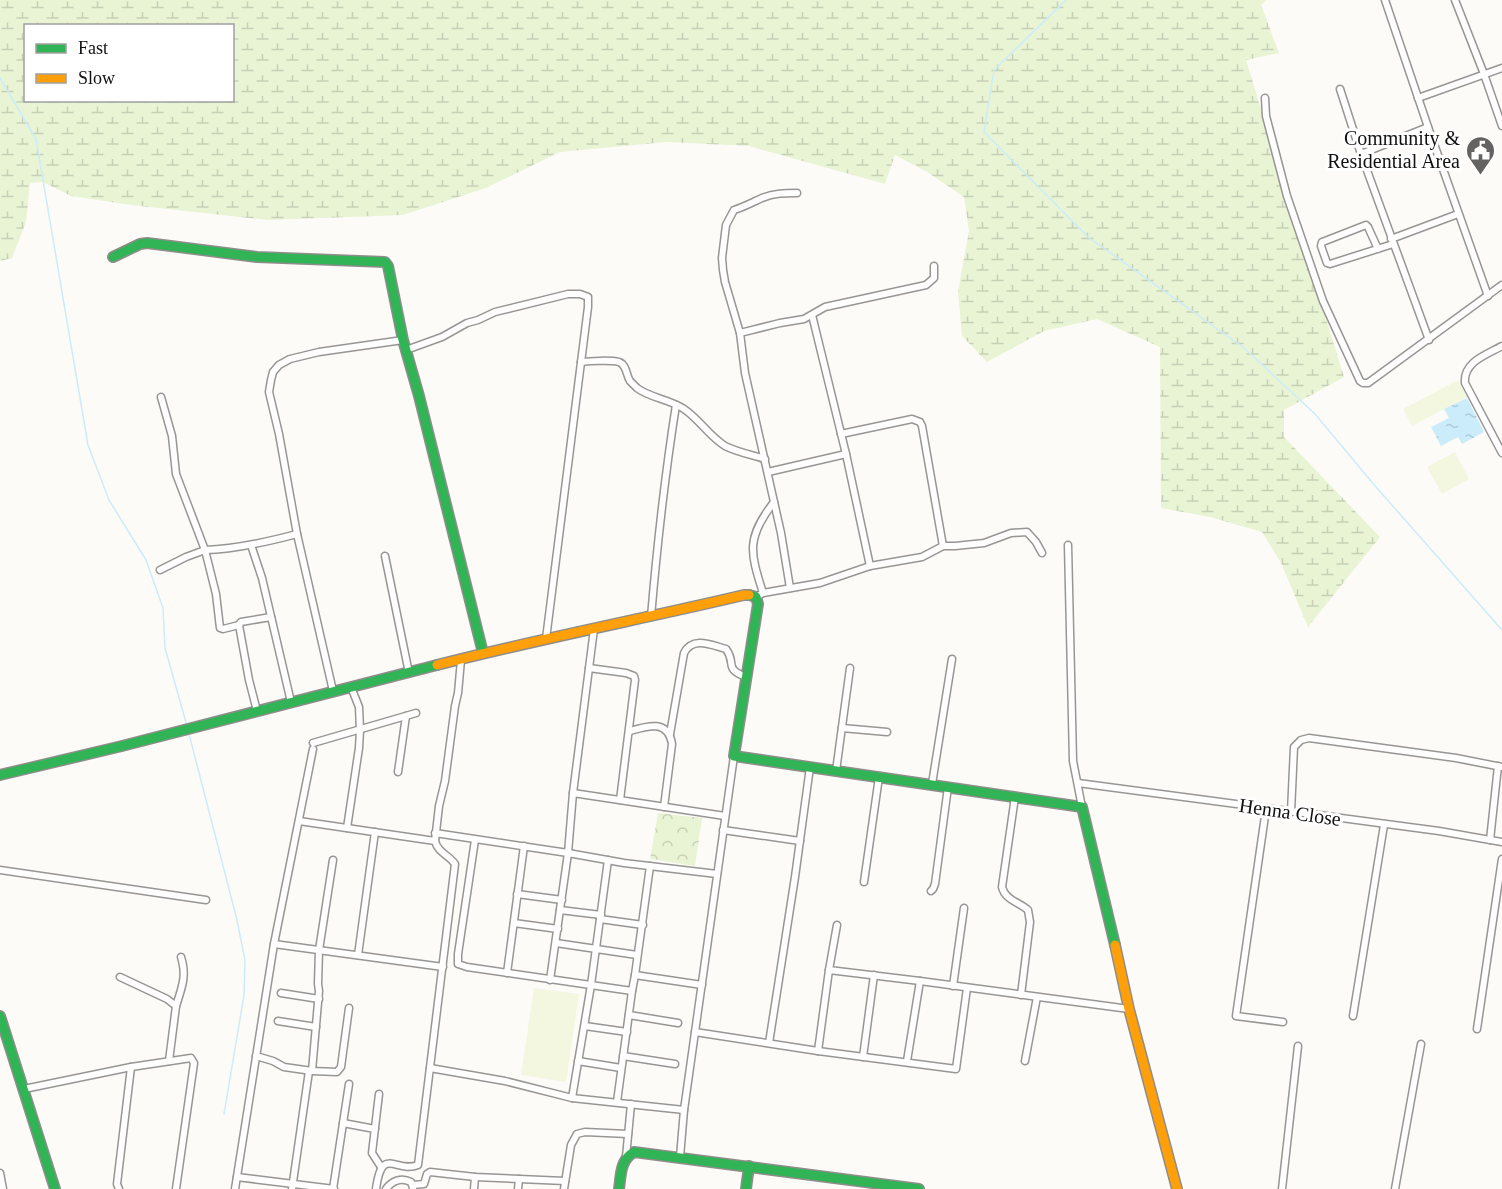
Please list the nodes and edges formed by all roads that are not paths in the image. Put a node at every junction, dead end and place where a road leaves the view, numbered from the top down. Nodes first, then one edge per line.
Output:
1 (1385, 0) edge
2 (1455, 0) edge
3 (1502, 68) edge
4 (1484, 74) junction
5 (1340, 89) dead end
6 (1265, 98) dead end
7 (1418, 98) junction
8 (1502, 126) edge
9 (1428, 127) junction
10 (1361, 154) junction
11 (797, 194) dead end
12 (1458, 214) junction
13 (1392, 241) junction
14 (1377, 249) junction
15 (113, 257) dead end
16 (934, 266) dead end
17 (1502, 285) edge
18 (1488, 296) junction
19 (812, 315) junction
20 (740, 333) junction
21 (403, 339) junction
22 (1429, 340) junction
23 (1502, 346) edge
24 (406, 350) junction
25 (581, 362) junction
26 (161, 397) dead end
27 (676, 405) junction
28 (842, 434) junction
29 (1502, 453) edge
30 (846, 454) junction
31 (765, 459) junction
32 (768, 472) junction
33 (774, 502) junction
34 (297, 534) junction
35 (251, 545) junction
36 (1068, 545) dead end
37 (943, 546) junction
38 (205, 550) junction
39 (1042, 553) dead end
40 (385, 556) dead end
41 (870, 566) junction
42 (160, 570) dead end
43 (790, 588) junction
44 (760, 595) junction
45 (271, 617) junction
46 (651, 617) junction
47 (239, 625) junction
48 (594, 629) junction
49 (546, 639) junction
50 (483, 653) junction
51 (952, 659) dead end
52 (461, 660) junction
53 (589, 668) junction
54 (850, 668) dead end
55 (409, 673) junction
56 (746, 677) junction
57 (351, 687) junction
58 (333, 692) junction
59 (291, 702) junction
60 (256, 711) junction
61 (416, 713) dead end
62 (406, 716) junction
63 (842, 728) junction
64 (360, 730) junction
65 (630, 731) junction
66 (888, 732) dead end
67 (670, 734) junction
68 (734, 756) junction
69 (810, 766) junction
70 (1500, 766) edge
71 (836, 771) junction
72 (398, 772) dead end
73 (0, 775) edge
74 (879, 777) junction
75 (1078, 783) junction
76 (932, 784) junction
77 (948, 787) junction
78 (573, 793) junction
79 (1015, 797) junction
80 (620, 800) junction
81 (664, 807) junction
82 (1082, 807) junction
83 (1266, 809) junction
84 (1291, 812) junction
85 (725, 816) junction
86 (299, 821) junction
87 (1384, 825) junction
88 (347, 828) junction
89 (723, 830) junction
90 (375, 832) junction
91 (435, 837) junction
92 (475, 840) junction
93 (1490, 840) junction
94 (800, 841) junction
95 (1502, 842) edge
96 (524, 846) junction
97 (568, 853) junction
98 (1502, 859) edge
99 (333, 860) dead end
100 (608, 860) junction
101 (650, 866) junction
102 (0, 870) edge
103 (717, 874) junction
104 (864, 882) dead end
105 (931, 891) dead end
106 (518, 894) junction
107 (206, 900) dead end
108 (562, 900) junction
109 (964, 908) dead end
110 (560, 910) junction
111 (600, 917) junction
112 (514, 923) junction
113 (643, 925) junction
114 (837, 925) dead end
115 (558, 929) junction
116 (556, 943) junction
117 (274, 944) junction
118 (596, 949) junction
119 (319, 950) junction
120 (358, 955) junction
121 (637, 955) junction
122 (181, 957) dead end
123 (443, 967) junction
124 (829, 970) junction
125 (507, 973) junction
126 (635, 975) junction
127 (874, 975) junction
128 (120, 977) dead end
129 (550, 980) junction
130 (920, 981) junction
131 (591, 984) junction
132 (702, 985) junction
133 (953, 986) junction
134 (967, 988) junction
135 (632, 991) junction
136 (281, 993) dead end
137 (1021, 995) junction
138 (1037, 998) junction
139 (319, 999) junction
140 (176, 1006) junction
141 (349, 1008) dead end
142 (1129, 1009) junction
143 (629, 1015) junction
144 (0, 1016) edge
145 (1353, 1016) dead end
146 (278, 1021) dead end
147 (1283, 1022) dead end
148 (678, 1023) dead end
149 (585, 1026) junction
150 (316, 1028) junction
151 (1477, 1029) dead end
152 (627, 1032) junction
153 (695, 1032) junction
154 (769, 1043) junction
155 (1421, 1044) dead end
156 (1298, 1046) dead end
157 (818, 1051) junction
158 (256, 1056) junction
159 (623, 1056) junction
160 (863, 1057) junction
161 (579, 1060) junction
162 (169, 1061) junction
163 (907, 1061) junction
164 (1025, 1061) dead end
165 (675, 1064) dead end
166 (131, 1067) junction
167 (430, 1068) junction
168 (621, 1068) junction
169 (310, 1071) junction
170 (349, 1084) dead end
171 (24, 1089) junction
172 (379, 1094) dead end
173 (572, 1098) junction
174 (617, 1102) junction
175 (631, 1104) junction
176 (684, 1110) junction
177 (343, 1123) junction
178 (375, 1129) junction
179 (628, 1134) junction
180 (626, 1156) junction
181 (680, 1157) junction
182 (749, 1166) junction
183 (381, 1167) junction
184 (0, 1173) edge
185 (237, 1177) junction
186 (475, 1177) junction
187 (519, 1179) junction
188 (565, 1180) junction
189 (424, 1186) edge
190 (292, 1187) edge
191 (413, 1187) edge
192 (3, 1189) edge
193 (55, 1189) edge
194 (119, 1189) edge
195 (176, 1189) edge
196 (235, 1189) edge
197 (334, 1189) edge
198 (376, 1189) edge
199 (386, 1189) edge
200 (474, 1189) edge
201 (518, 1189) edge
202 (564, 1189) edge
203 (620, 1189) edge
204 (746, 1189) edge
205 (919, 1189) edge
206 (1177, 1189) edge
207 (1282, 1189) edge
208 (1395, 1189) edge

1 - 7 street
2 - 4 street
3 - 4 street
4 - 7 street
4 - 8 street
5 - 10 street
6 - 22 street
7 - 9 street
9 - 10 street
9 - 12 street
10 - 13 street
11 - 20 street
12 - 13 street
12 - 18 street
13 - 14 street
13 - 22 street
14 - 14 street
15 - 21 street
16 - 19 street
17 - 18 street
18 - 22 street
19 - 20 street
19 - 28 street
20 - 31 street
21 - 24 street
21 - 34 street
23 - 29 street
24 - 25 street
24 - 50 street
25 - 27 street
25 - 49 street
26 - 38 street
27 - 31 street
27 - 46 street
28 - 30 street
28 - 37 street
30 - 32 street
30 - 41 street
31 - 32 street
32 - 33 street
33 - 43 street
33 - 44 street
34 - 35 street
34 - 58 street
35 - 38 street
35 - 45 street
36 - 75 street
37 - 39 street
37 - 41 street
38 - 42 street
38 - 47 street
40 - 55 street
41 - 43 street
43 - 44 street
44 - 46 street
44 - 56 street
45 - 47 street
45 - 59 street
46 - 48 street
47 - 60 street
48 - 49 street
48 - 53 street
49 - 50 street
50 - 52 street
51 - 76 street
52 - 55 street
52 - 91 street
53 - 65 street
53 - 78 street
54 - 63 street
55 - 57 street
56 - 67 street
56 - 68 street
57 - 58 street
57 - 64 street
58 - 59 street
59 - 60 street
60 - 73 street
61 - 62 street
62 - 64 street
62 - 72 street
63 - 66 street
63 - 71 street
64 - 86 street
64 - 88 street
65 - 67 street
65 - 80 street
67 - 81 street
68 - 69 street
68 - 85 street
69 - 71 street
69 - 94 street
70 - 84 street
70 - 93 street
71 - 74 street
74 - 76 street
74 - 104 street
75 - 82 street
75 - 83 street, Henna Close
76 - 77 street
77 - 79 street
77 - 105 street
78 - 80 street
78 - 97 street
79 - 82 street
79 - 137 street
80 - 81 street
81 - 85 street
82 - 142 street
83 - 84 street, Henna Close
83 - 147 street
84 - 87 street, Henna Close
85 - 89 street
86 - 88 street
86 - 117 street
87 - 93 street, Henna Close
87 - 145 street
88 - 90 street
89 - 94 street
89 - 103 street
90 - 91 street
90 - 120 street
91 - 92 street
91 - 123 street
92 - 96 street
92 - 125 street
93 - 95 street, Henna Close
94 - 154 street
96 - 97 street
96 - 106 street
97 - 100 street
97 - 108 street
98 - 151 street
99 - 119 street
100 - 101 street
100 - 111 street
101 - 103 street
101 - 113 street
102 - 107 street
103 - 132 street
106 - 108 street
106 - 112 street
108 - 110 street
109 - 133 street
110 - 111 street
110 - 115 street
111 - 113 street
111 - 118 street
112 - 115 street
112 - 125 street
113 - 121 street
114 - 124 street
115 - 116 street
116 - 118 street
116 - 129 street
117 - 119 street
117 - 158 street
118 - 121 street
118 - 131 street
119 - 120 street
119 - 139 street
120 - 123 street
121 - 126 street
122 - 140 street
123 - 167 street
124 - 127 street
124 - 157 street
125 - 129 street
126 - 132 street
126 - 135 street
127 - 130 street
127 - 160 street
128 - 140 street
129 - 131 street
130 - 133 street
130 - 163 street
131 - 135 street
131 - 149 street
132 - 153 street
133 - 134 street
134 - 137 street
134 - 163 street
135 - 143 street
136 - 139 street
137 - 138 street
138 - 142 street
138 - 164 street
139 - 150 street
140 - 162 street
141 - 169 street
142 - 206 street
143 - 148 street
143 - 152 street
144 - 171 street
146 - 150 street
149 - 152 street
149 - 161 street
150 - 169 street
152 - 159 street
153 - 154 street
153 - 176 street
154 - 157 street
155 - 208 street
156 - 207 street
157 - 160 street
158 - 169 street
158 - 185 street
159 - 165 street
159 - 168 street
160 - 163 street
161 - 168 street
161 - 173 street
162 - 166 street
162 - 195 street
166 - 171 street
166 - 194 street
167 - 173 street
167 - 183 street
168 - 174 street
169 - 190 street
170 - 177 street
171 - 193 street
172 - 178 street
173 - 174 street
174 - 175 street
175 - 176 street
175 - 179 street
176 - 181 street
177 - 178 street
177 - 197 street
178 - 183 street
179 - 180 street
179 - 188 street
180 - 181 street
180 - 203 street
181 - 182 street
182 - 204 street
182 - 205 street
183 - 198 street
184 - 192 street
185 - 190 street
185 - 196 street
186 - 187 street
186 - 189 street
186 - 200 street
187 - 188 street
187 - 201 street
188 - 202 street
189 - 191 street
190 - 197 street
191 - 199 street

